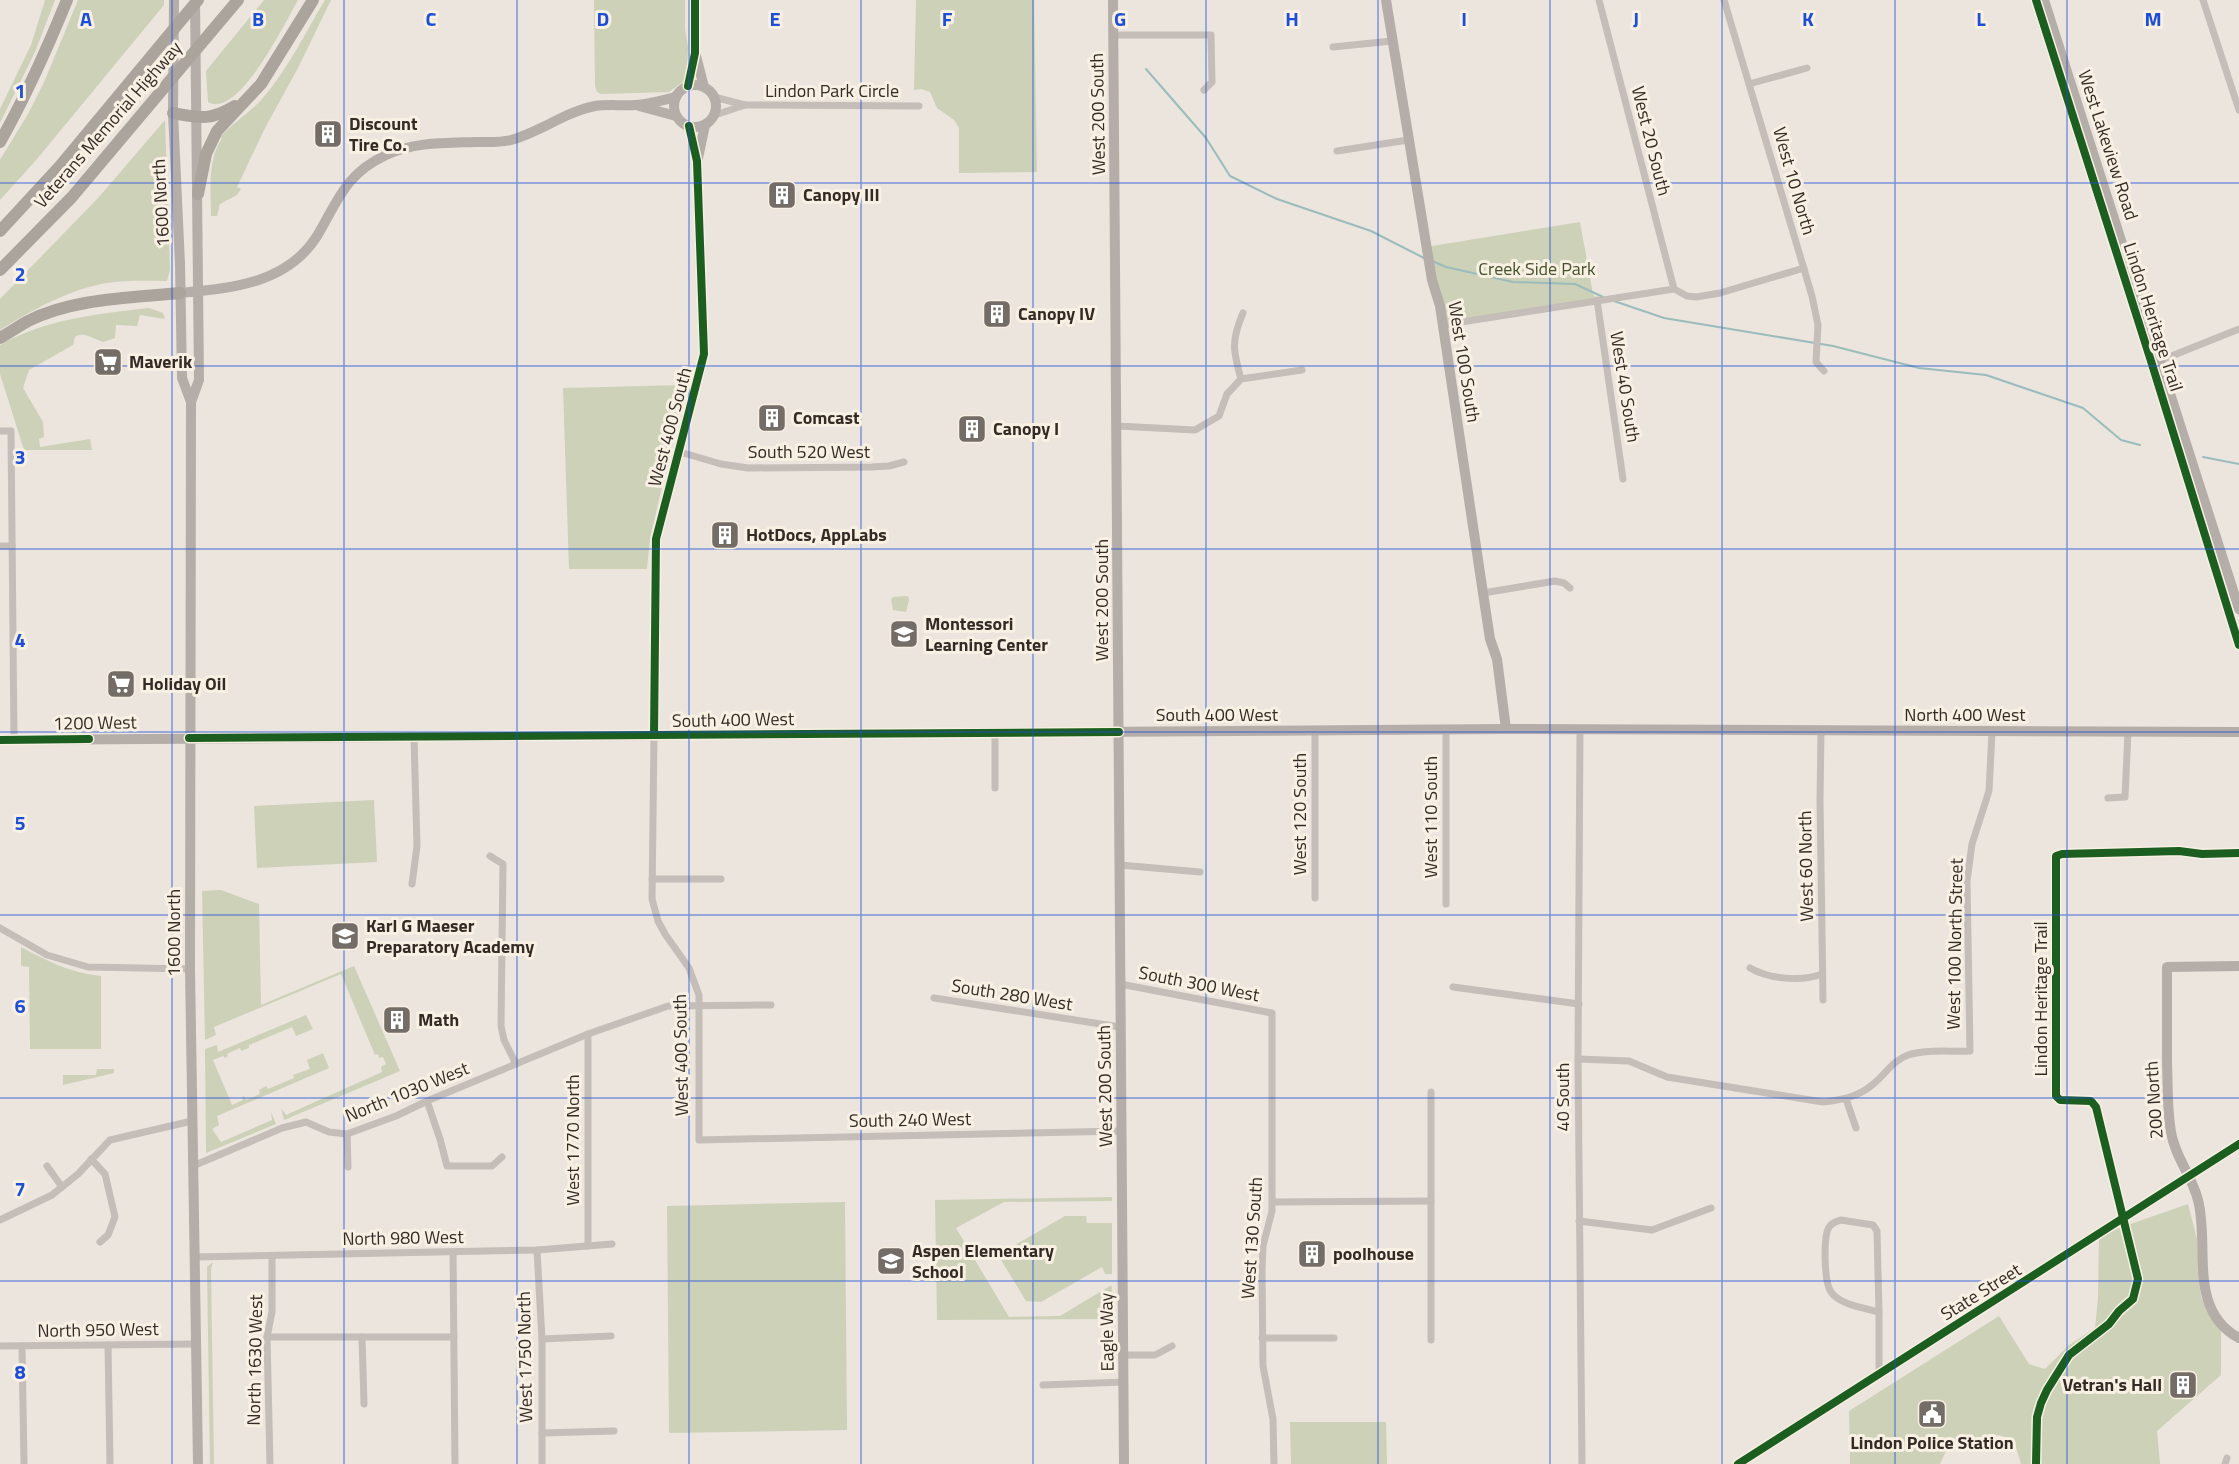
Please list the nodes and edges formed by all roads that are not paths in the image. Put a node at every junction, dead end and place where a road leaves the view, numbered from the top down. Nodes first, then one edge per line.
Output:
1 (67, 0) edge
2 (174, 0) edge
3 (197, 0) edge
4 (238, 0) edge
5 (313, 0) edge
6 (695, 0) edge
7 (1113, 0) edge
8 (1386, 0) edge
9 (1599, 0) edge
10 (1724, 0) edge
11 (2044, 0) edge
12 (2203, 0) edge
13 (1113, 35) junction
14 (1392, 41) junction
15 (1333, 47) dead end
16 (695, 53) junction
17 (1807, 68) dead end
18 (1749, 84) junction
19 (688, 86) junction
20 (704, 87) junction
21 (1204, 90) dead end
22 (249, 97) junction
23 (714, 97) junction
24 (676, 98) junction
25 (636, 105) junction
26 (745, 105) junction
27 (919, 106) dead end
28 (2239, 110) edge
29 (173, 113) junction
30 (714, 115) junction
31 (676, 116) junction
32 (196, 117) junction
33 (705, 125) junction
34 (689, 126) junction
35 (1408, 140) junction
36 (0, 142) edge
37 (1337, 151) dead end
38 (697, 161) junction
39 (198, 194) junction
40 (0, 231) edge
41 (1804, 268) junction
42 (0, 270) edge
43 (1674, 289) junction
44 (200, 291) junction
45 (180, 293) junction
46 (1597, 300) junction
47 (1243, 313) dead end
48 (1442, 325) junction
49 (2239, 329) edge
50 (0, 338) edge
51 (2159, 361) junction
52 (1302, 370) dead end
53 (1824, 370) dead end
54 (1240, 379) junction
55 (191, 402) junction
56 (1117, 426) junction
57 (0, 431) edge
58 (680, 452) junction
59 (904, 462) dead end
60 (1623, 478) dead end
61 (0, 546) edge
62 (12, 546) junction
63 (1570, 588) dead end
64 (1483, 593) junction
65 (2239, 609) edge
66 (1506, 729) junction
67 (1580, 729) junction
68 (1691, 729) joint
69 (1446, 730) junction
70 (1315, 731) junction
71 (1821, 731) junction
72 (1119, 732) junction
73 (1992, 732) junction
74 (2128, 732) junction
75 (2239, 732) edge
76 (995, 733) junction
77 (654, 735) junction
78 (414, 737) junction
79 (189, 738) junction
80 (274, 738) joint
81 (0, 740) edge
82 (14, 740) junction
83 (995, 788) dead end
84 (2108, 798) dead end
85 (490, 856) dead end
86 (1120, 865) junction
87 (1200, 872) dead end
88 (652, 879) junction
89 (721, 879) dead end
90 (412, 884) dead end
91 (1315, 898) dead end
92 (1446, 904) dead end
93 (0, 928) edge
94 (2239, 966) edge
95 (1750, 968) dead end
96 (190, 969) junction
97 (1822, 974) junction
98 (1120, 984) junction
99 (1454, 987) dead end
100 (934, 998) dead end
101 (1822, 1000) dead end
102 (1579, 1004) junction
103 (771, 1005) dead end
104 (700, 1006) junction
105 (1272, 1013) joint
106 (1120, 1027) junction
107 (588, 1034) junction
108 (1578, 1059) junction
109 (516, 1064) junction
110 (1431, 1092) dead end
111 (1846, 1099) junction
112 (427, 1101) junction
113 (192, 1121) junction
114 (1856, 1128) dead end
115 (1122, 1131) junction
116 (347, 1134) junction
117 (699, 1140) joint
118 (2239, 1144) edge
119 (502, 1156) dead end
120 (92, 1159) junction
121 (47, 1166) dead end
122 (193, 1166) junction
123 (348, 1167) dead end
124 (2188, 1176) junction
125 (62, 1187) junction
126 (1122, 1200) joint
127 (1431, 1201) junction
128 (1273, 1202) junction
129 (1711, 1208) dead end
130 (0, 1220) edge
131 (1579, 1221) junction
132 (100, 1242) dead end
133 (612, 1244) dead end
134 (588, 1246) junction
135 (537, 1250) junction
136 (453, 1252) junction
137 (272, 1256) junction
138 (195, 1257) junction
139 (1879, 1312) junction
140 (267, 1336) junction
141 (362, 1336) junction
142 (454, 1336) junction
143 (611, 1336) dead end
144 (1262, 1338) junction
145 (1334, 1338) dead end
146 (2239, 1338) edge
147 (542, 1339) junction
148 (1431, 1340) dead end
149 (196, 1344) junction
150 (108, 1345) junction
151 (0, 1346) edge
152 (22, 1346) junction
153 (1172, 1346) dead end
154 (1123, 1356) junction
155 (1879, 1374) junction
156 (1124, 1382) junction
157 (1043, 1385) dead end
158 (364, 1404) dead end
159 (614, 1431) dead end
160 (542, 1433) junction
161 (24, 1464) edge
162 (110, 1464) edge
163 (198, 1464) edge
164 (270, 1464) edge
165 (455, 1464) edge
166 (542, 1464) edge
167 (1124, 1464) edge
168 (1274, 1464) edge
169 (1582, 1464) edge
170 (1739, 1464) edge

1 - 36 highway
2 - 29 street, 1600 North
3 - 32 street, 1600 North
3 - 40 highway, Veterans Memorial Highway
4 - 42 highway, Veterans Memorial Highway
5 - 22 highway
6 - 16 street
7 - 13 street, West 200 South
8 - 14 street, West 100 South
9 - 43 street, West 20 South
10 - 18 street, West 10 North
11 - 51 street, West Lakeview Road
12 - 28 street
13 - 21 street
13 - 56 street, West 200 South
14 - 15 street
14 - 35 street, West 100 South
16 - 19 street
16 - 20 street
17 - 18 street
18 - 41 street, West 10 North
19 - 20 street
19 - 24 street
20 - 23 street
22 - 32 highway
22 - 39 highway
23 - 26 street
23 - 30 street
24 - 25 street
24 - 31 street
25 - 31 street
25 - 44 street
26 - 27 street, Lindon Park Circle
26 - 30 street
29 - 32 highway
29 - 45 street, 1600 North
30 - 33 street, West 400 South
31 - 34 street
32 - 39 street, 1600 North
33 - 34 street
33 - 38 street, West 400 South
34 - 38 street, West 400 South
35 - 37 street
35 - 48 street, West 100 South
38 - 58 street, West 400 South
39 - 44 street, 1600 North
41 - 43 street
41 - 53 street, West 10 North
43 - 46 street
44 - 45 street
44 - 55 street, 1600 North
45 - 50 highway
45 - 55 street, 1600 North
46 - 48 street
46 - 60 street, West 40 South
47 - 54 street
48 - 64 street, West 100 South
49 - 51 street
51 - 65 street, West Lakeview Road
52 - 54 street
54 - 56 street
55 - 79 street, 1600 North
56 - 72 street, West 200 South
57 - 62 street
58 - 59 street, South 520 West
58 - 77 street, West 400 South
61 - 62 street
62 - 82 street
63 - 64 street
64 - 66 street, West 100 South
66 - 67 street, South 400 West
66 - 69 street, South 400 West
67 - 68 street, South 400 West
67 - 102 street, 40 South
68 - 71 street, North 400 West
69 - 70 street, South 400 West
69 - 92 street, West 110 South
70 - 72 street, South 400 West
70 - 91 street, West 120 South
71 - 73 street, North 400 West
71 - 97 street, West 60 North
72 - 76 street, South 400 West
72 - 86 street, West 200 South
73 - 74 street, North 400 West
73 - 111 street, West 100 North Street
74 - 75 street, North 400 West
74 - 84 street
76 - 77 street, South 400 West
76 - 83 street
77 - 78 street, South 400 West
77 - 88 street, West 400 South
78 - 80 street, South 400 West
78 - 90 street
79 - 80 street, 1200 West
79 - 82 street, 1200 West
79 - 96 street, 1600 North
81 - 82 street, 1200 West
85 - 109 street
86 - 87 street
86 - 98 street, West 200 South
88 - 89 street
88 - 104 street, West 400 South
93 - 96 street
94 - 124 street, 200 North
95 - 97 street
96 - 113 street, 1600 North
97 - 101 street, West 60 North
98 - 105 street, South 300 West
98 - 106 street, West 200 South
99 - 102 street
100 - 106 street, South 280 West
102 - 108 street, 40 South
103 - 104 street
104 - 107 street, North 1030 West
104 - 117 street, West 400 South
105 - 128 street, West 130 South
106 - 115 street, West 200 South
107 - 109 street, North 1030 West
107 - 134 street, West 1770 North
108 - 111 street
108 - 131 street, 40 South
109 - 112 street, North 1030 West
110 - 127 street
111 - 114 street
112 - 116 street, North 1030 West
112 - 119 street
113 - 120 street
113 - 122 street, 1600 North
115 - 117 street, South 240 West
115 - 126 street, West 200 South
116 - 122 street, North 1030 West
116 - 123 street
118 - 124 main road, State Street
120 - 125 street
120 - 132 street
121 - 125 street
122 - 138 street, 1600 North
124 - 146 street, 200 North
124 - 155 main road, State Street
125 - 130 street
126 - 154 street, Eagle Way
127 - 128 street
127 - 148 street
128 - 144 street, West 130 South
129 - 131 street
131 - 169 street, 40 South
133 - 134 street, North 980 West
134 - 135 street, North 980 West
135 - 136 street, North 980 West
135 - 147 street, West 1750 North
136 - 137 street, North 980 West
136 - 142 street
137 - 138 street, North 980 West
137 - 140 street, North 1630 West
138 - 149 street, 1600 North
139 - 139 street
139 - 155 street
140 - 141 street
140 - 164 street, North 1630 West
141 - 142 street
141 - 158 street
142 - 165 street
143 - 147 street
144 - 145 street
144 - 168 street, West 130 South
147 - 160 street, West 1750 North
149 - 150 street, North 950 West
149 - 163 street, 1600 North
150 - 152 street, North 950 West
150 - 162 street
151 - 152 street, North 950 West
152 - 161 street
153 - 154 street
154 - 156 street, Eagle Way
155 - 170 main road, State Street
156 - 157 street
156 - 167 street, Eagle Way
159 - 160 street
160 - 166 street, West 1750 North

